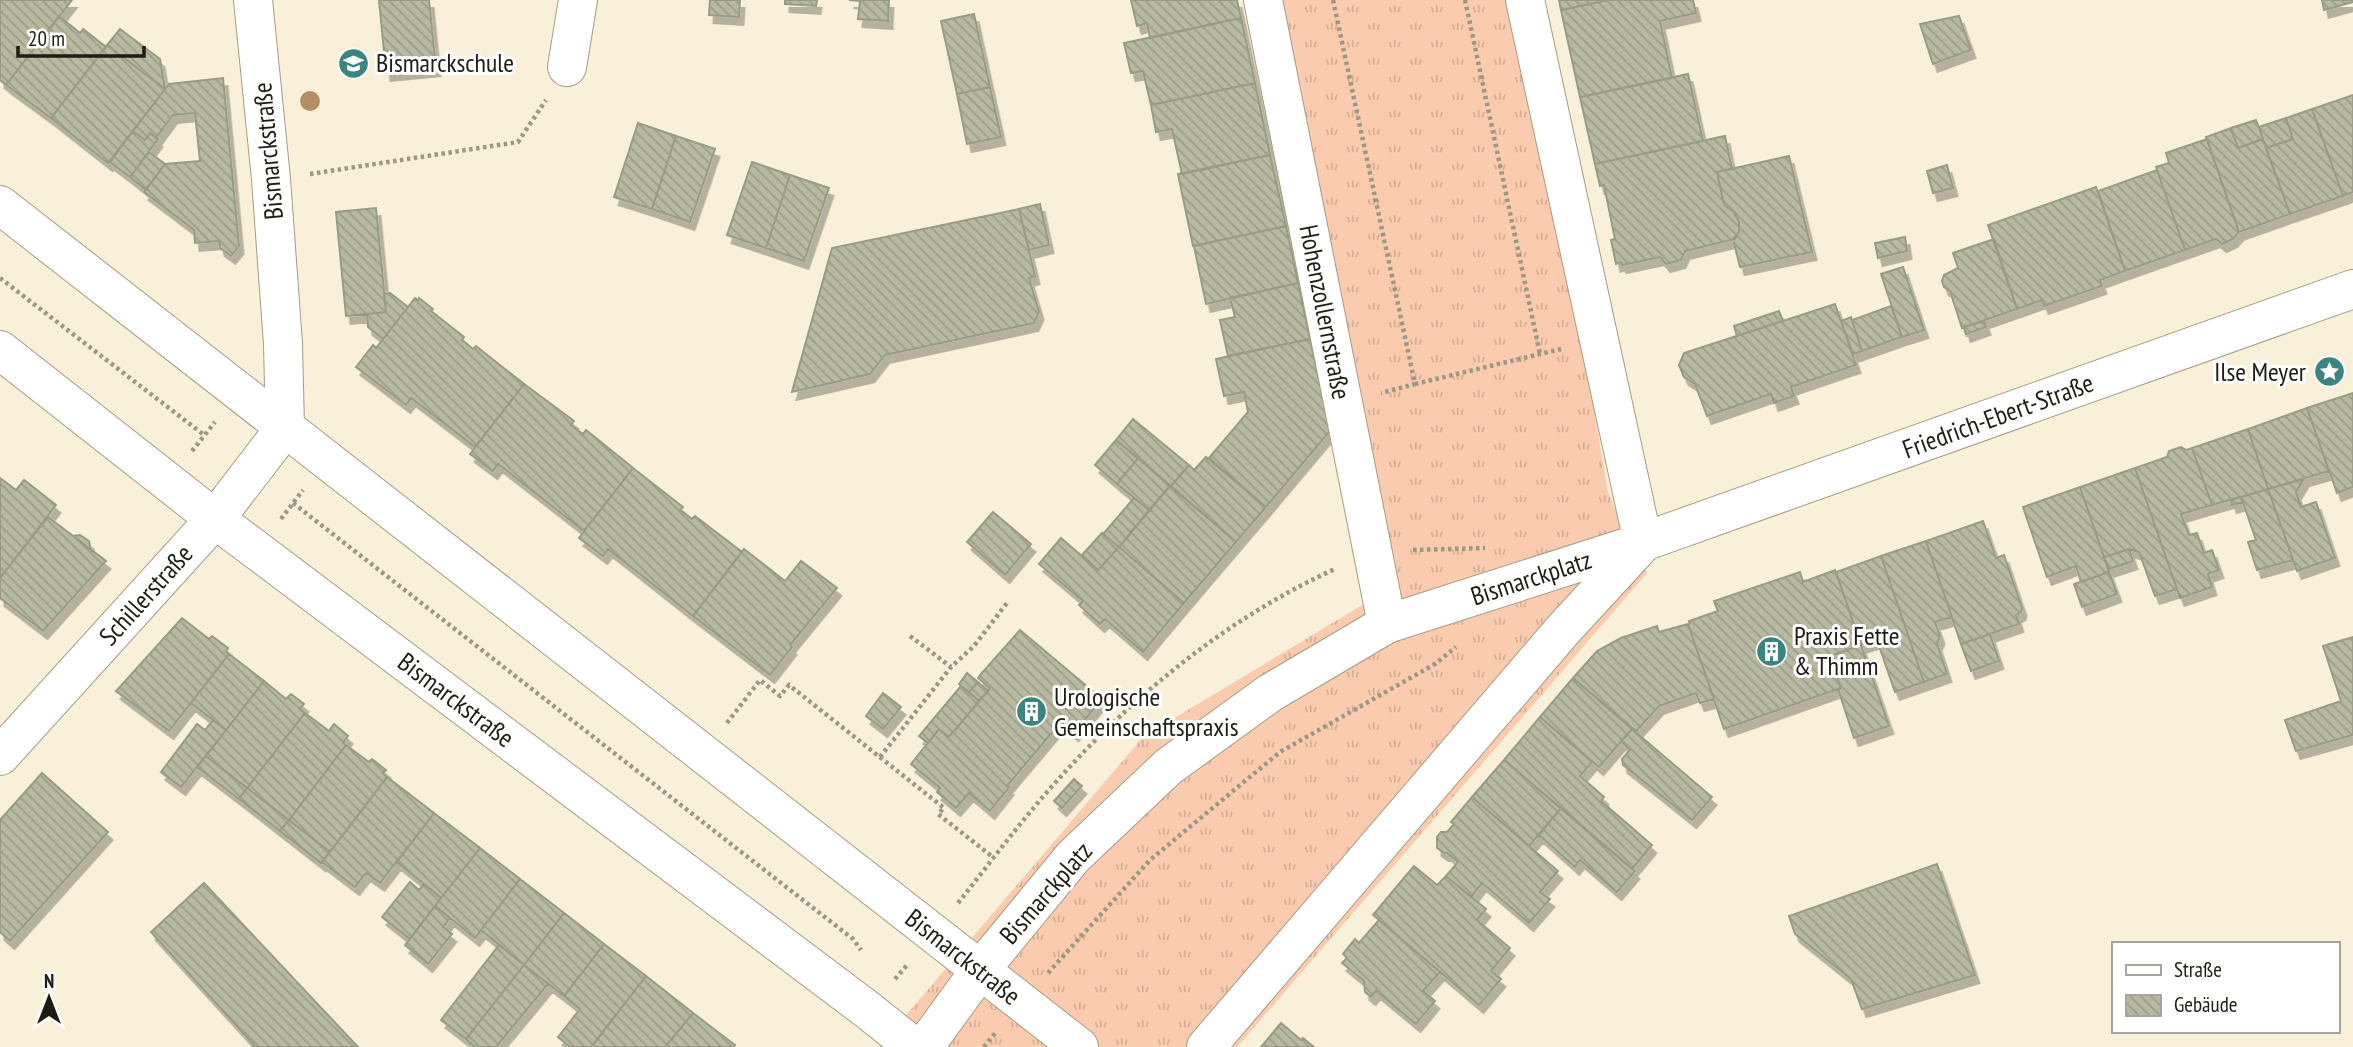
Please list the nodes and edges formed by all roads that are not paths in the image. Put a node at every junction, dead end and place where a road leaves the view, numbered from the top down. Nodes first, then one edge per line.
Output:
1 (254, 0) edge
2 (578, 0) edge
3 (1263, 0) edge
4 (1525, 0) edge
5 (567, 67) road end
6 (0, 205) edge
7 (2353, 289) edge
8 (0, 350) edge
9 (285, 428) junction
10 (215, 519) junction
11 (1643, 542) junction
12 (1387, 624) junction
13 (0, 756) edge
14 (980, 970) junction
15 (914, 1047) edge
16 (924, 1047) edge
17 (1079, 1047) edge
18 (1206, 1047) edge

1 - 9 street, Bismarckstraße
2 - 5 street
3 - 12 street, Hohenzollernstraße
4 - 11 street
6 - 9 street, Bismarckstraße
7 - 11 street, Friedrich-Ebert-Straße
8 - 10 street, Bismarckstraße
9 - 10 street, Schillerstraße
9 - 14 street, Bismarckstraße
10 - 13 street, Schillerstraße
10 - 15 street, Bismarckstraße
11 - 12 street, Bismarckplatz
11 - 18 street, Bismarckplatz
12 - 14 street, Bismarckplatz
14 - 16 street, Bismarckplatz
14 - 17 street, Bismarckstraße

